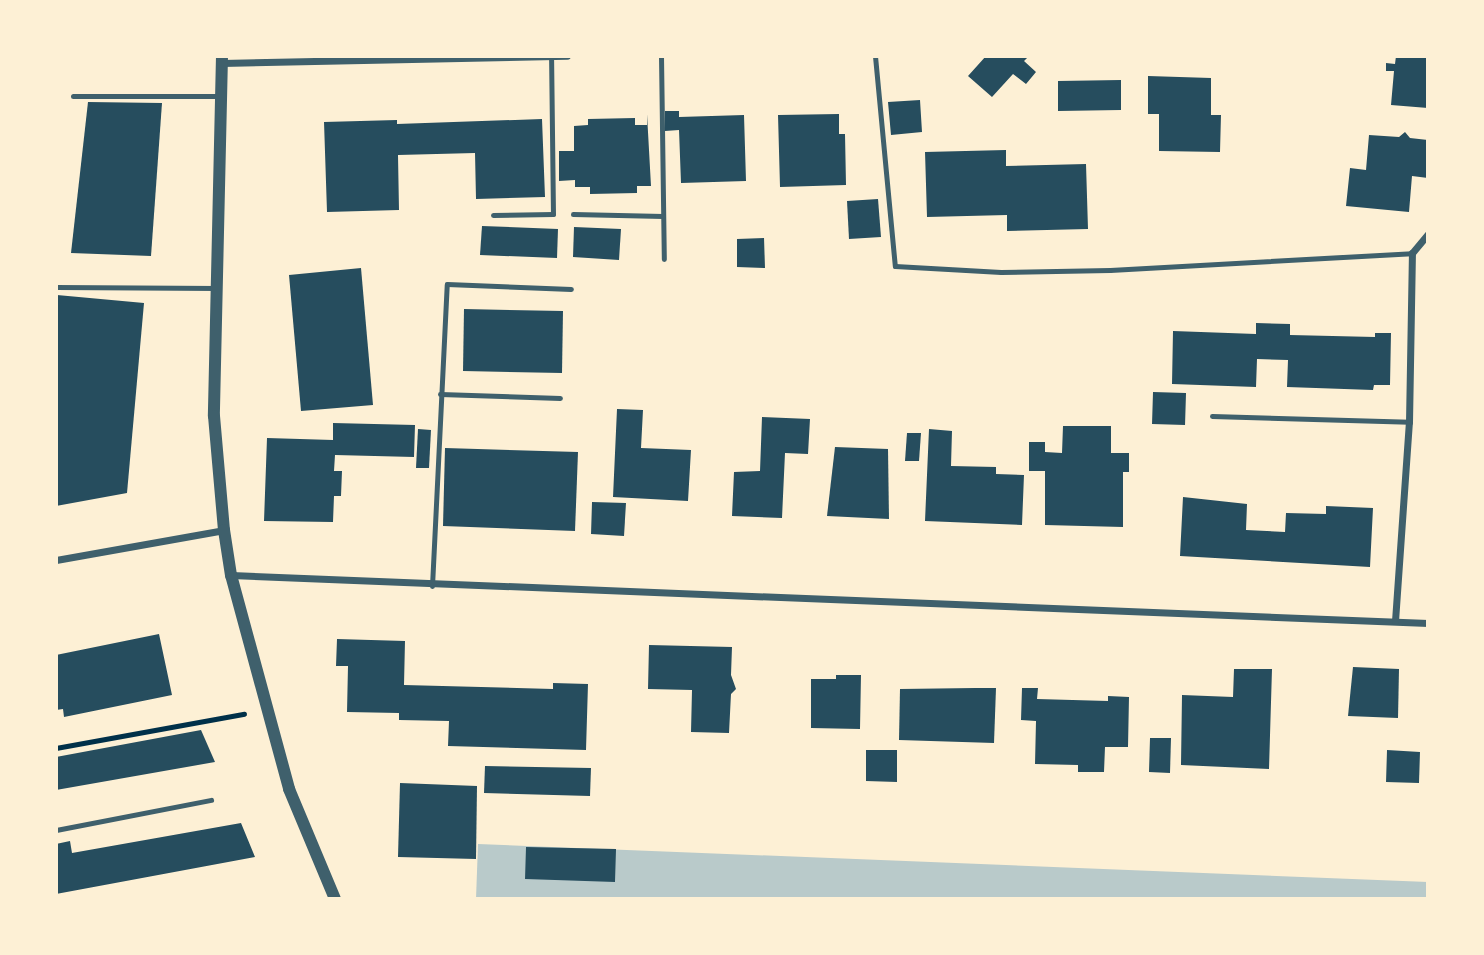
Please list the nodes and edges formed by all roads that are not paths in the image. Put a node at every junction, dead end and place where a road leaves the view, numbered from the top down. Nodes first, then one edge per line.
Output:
1 (567, 56) edge
2 (661, 56) edge
3 (876, 56) edge
4 (551, 57) edge
5 (222, 59) edge
6 (74, 96) dead end
7 (222, 96) junction
8 (492, 215) dead end
9 (573, 215) dead end
10 (663, 216) junction
11 (1428, 234) edge
12 (1412, 253) junction
13 (664, 259) dead end
14 (56, 287) edge
15 (217, 288) junction
16 (570, 289) dead end
17 (440, 394) junction
18 (560, 398) dead end
19 (1212, 416) dead end
20 (1409, 422) junction
21 (224, 530) junction
22 (56, 560) edge
23 (231, 575) junction
24 (432, 586) junction
25 (1395, 621) junction
26 (1428, 623) edge
27 (211, 800) dead end
28 (56, 830) edge
29 (335, 899) edge

1 - 4 street
2 - 10 lane
3 - 12 lane
4 - 5 street
4 - 8 lane
5 - 7 street
6 - 7 lane
7 - 15 street
9 - 10 lane
10 - 13 lane
11 - 12 street
12 - 20 street
14 - 15 lane
15 - 21 street
16 - 17 lane
17 - 18 lane
17 - 24 lane
19 - 20 lane
20 - 25 street
21 - 22 street
21 - 23 street
23 - 24 street
23 - 29 street
24 - 25 street
25 - 26 street
27 - 28 lane

